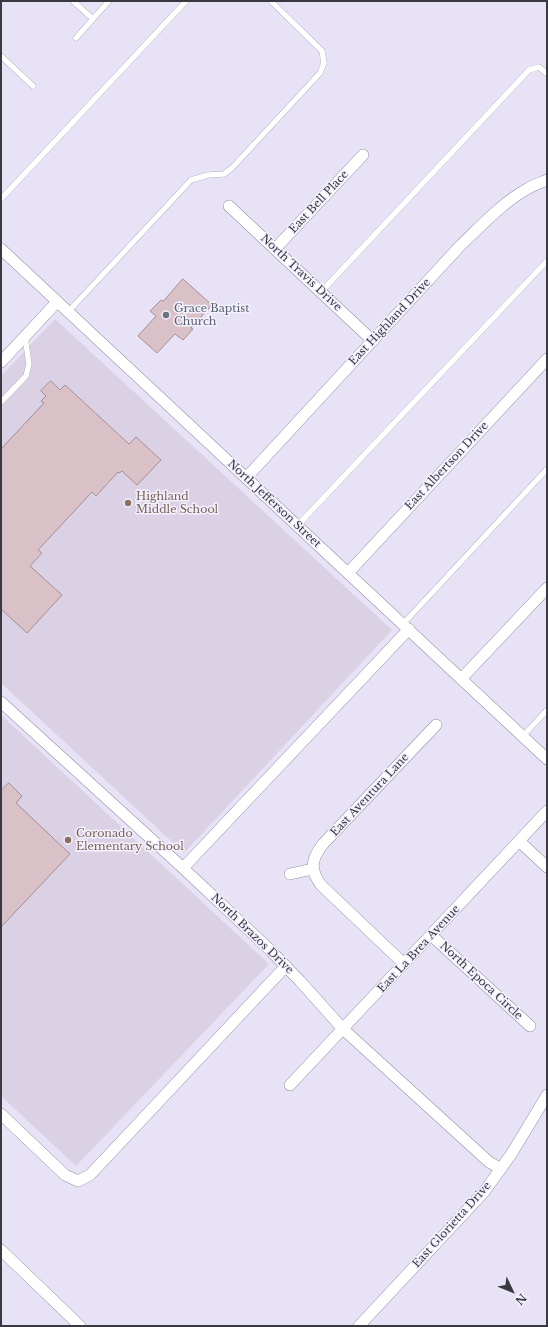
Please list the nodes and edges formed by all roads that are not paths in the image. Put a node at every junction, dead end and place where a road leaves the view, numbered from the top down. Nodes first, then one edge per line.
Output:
1 (73, 1) edge
2 (109, 1) edge
3 (186, 1) edge
4 (271, 1) edge
5 (93, 19) junction
6 (76, 38) dead end
7 (1, 56) edge
8 (547, 74) edge
9 (33, 86) dead end
10 (363, 155) dead end
11 (547, 180) edge
12 (1, 199) edge
13 (229, 206) dead end
14 (1, 249) edge
15 (275, 249) junction
16 (547, 261) edge
17 (321, 292) junction
18 (57, 302) junction
19 (68, 312) junction
20 (25, 336) junction
21 (373, 341) junction
22 (547, 359) edge
23 (1, 362) edge
24 (1, 402) edge
25 (547, 469) edge
26 (246, 478) junction
27 (297, 526) junction
28 (348, 573) junction
29 (547, 588) edge
30 (406, 626) junction
31 (461, 679) junction
32 (1, 702) edge
33 (547, 710) edge
34 (436, 725) dead end
35 (523, 736) junction
36 (547, 759) edge
37 (547, 811) edge
38 (519, 841) junction
39 (547, 867) edge
40 (183, 868) junction
41 (313, 869) junction
42 (290, 874) dead end
43 (432, 935) junction
44 (404, 964) junction
45 (286, 966) junction
46 (530, 1026) dead end
47 (343, 1029) junction
48 (290, 1085) dead end
49 (547, 1095) edge
50 (1, 1114) edge
51 (501, 1169) junction
52 (1, 1250) edge
53 (80, 1326) edge
54 (359, 1326) edge

1 - 5 lane
2 - 5 lane
3 - 12 lane
4 - 19 lane
5 - 6 lane
7 - 9 lane
8 - 17 lane
10 - 15 street, East Bell Place
11 - 21 street, East Highland Drive
13 - 15 street, North Travis Drive
14 - 18 street, North Jefferson Street
15 - 17 street, North Travis Drive
16 - 27 lane
17 - 21 street, North Travis Drive
18 - 19 street, North Jefferson Street
18 - 20 street
19 - 26 street, North Jefferson Street
20 - 23 street
20 - 24 lane
21 - 26 street, East Highland Drive
22 - 28 street, East Albertson Drive
25 - 30 lane
26 - 27 street, North Jefferson Street
27 - 28 street, North Jefferson Street
28 - 30 street, North Jefferson Street
29 - 31 street
30 - 31 street, North Jefferson Street
30 - 40 street
31 - 35 street, North Jefferson Street
32 - 40 street, North Brazos Drive
33 - 35 lane
34 - 41 street, East Aventura Lane
35 - 36 street, North Jefferson Street
37 - 38 street, East La Brea Avenue
38 - 39 street
38 - 43 street, East La Brea Avenue
40 - 45 street, North Brazos Drive
41 - 42 street
41 - 44 street
43 - 44 street, East La Brea Avenue
43 - 46 street, North Epoca Circle
44 - 47 street, East La Brea Avenue
45 - 47 street, North Brazos Drive
45 - 50 street
47 - 48 street, East La Brea Avenue
47 - 51 street, North Brazos Drive
49 - 51 street, East Glorietta Drive
51 - 54 street, East Glorietta Drive
52 - 53 street

